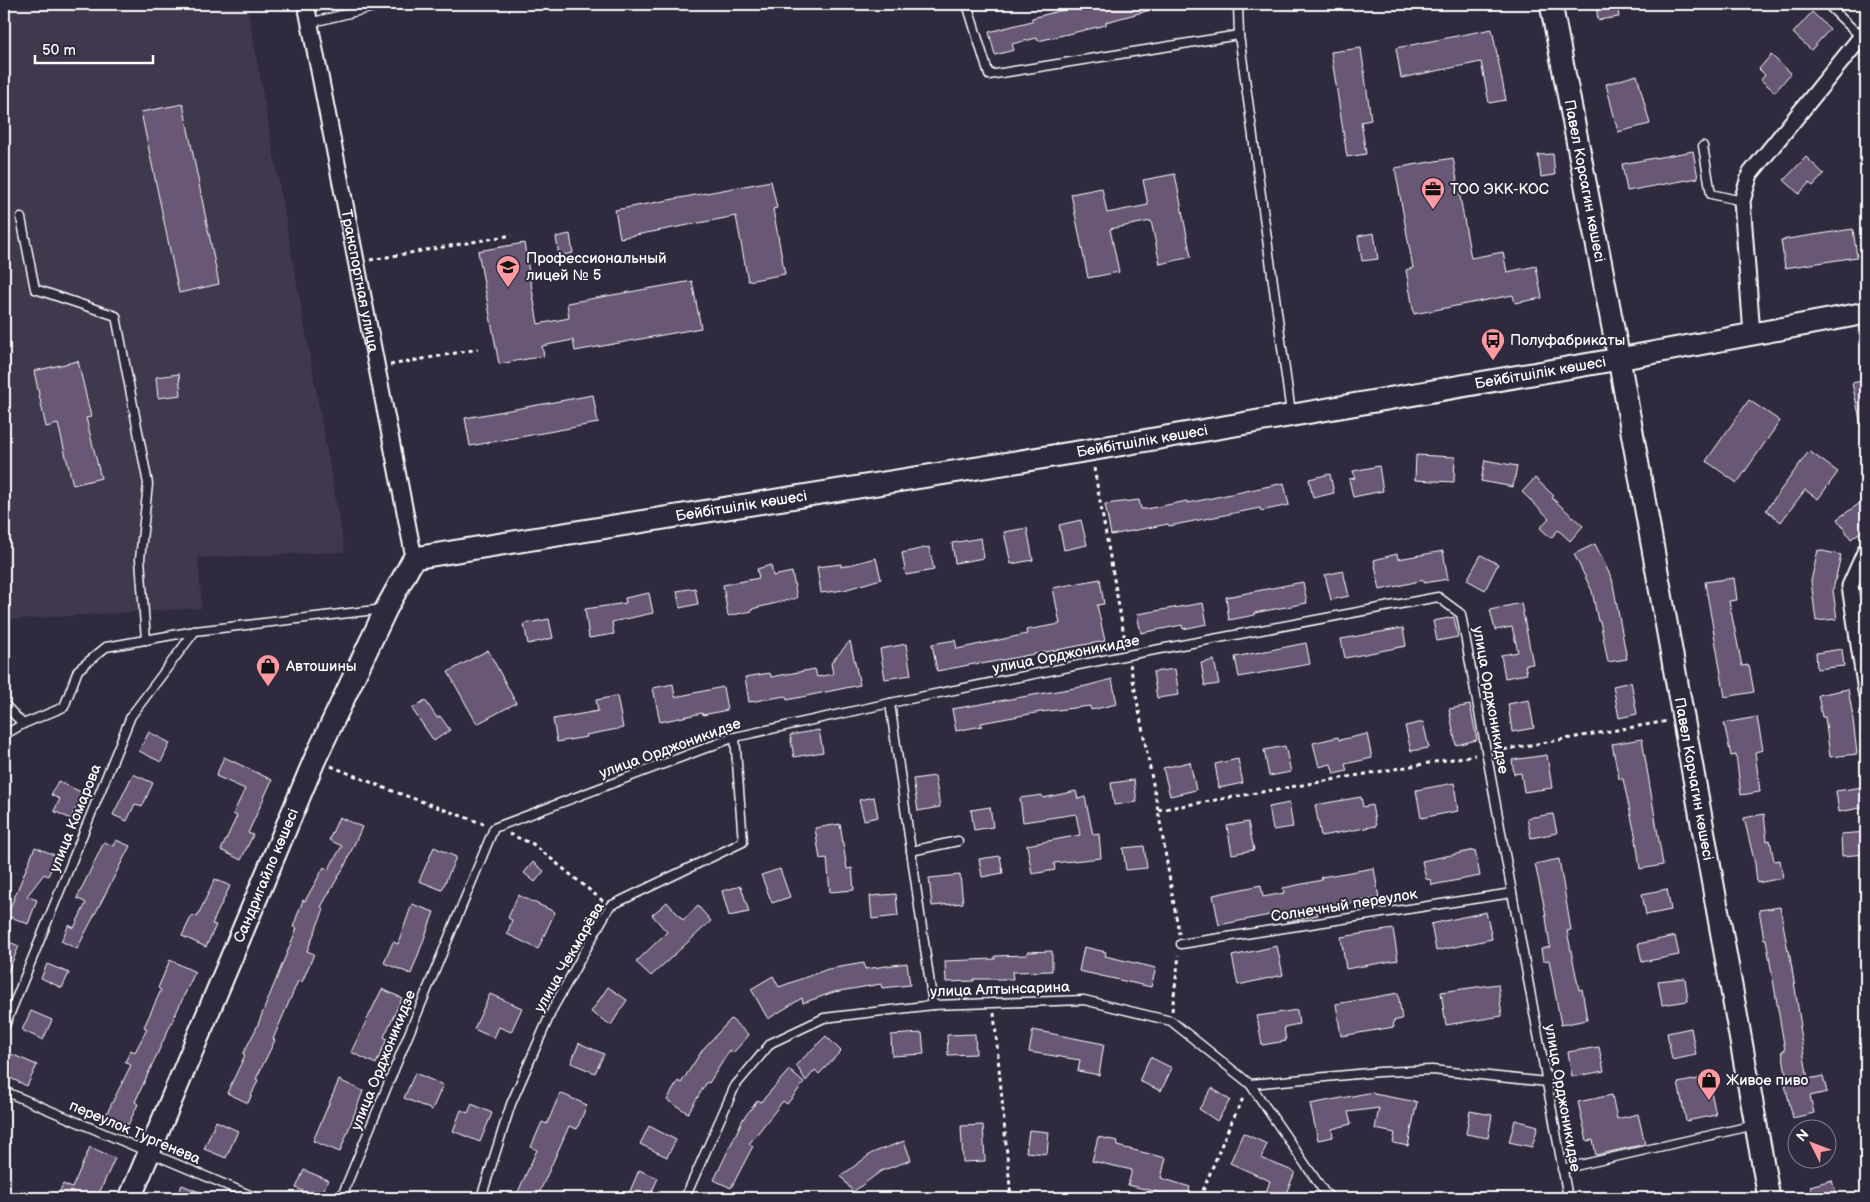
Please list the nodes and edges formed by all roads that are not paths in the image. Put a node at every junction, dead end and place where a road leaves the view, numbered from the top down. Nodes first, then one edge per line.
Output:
1 (306, 4) edge
2 (386, 4) edge
3 (967, 4) edge
4 (1238, 4) edge
5 (1551, 4) edge
6 (1827, 4) edge
7 (309, 23) junction
8 (1239, 35) junction
9 (1864, 37) edge
10 (1702, 146) dead end
11 (1742, 201) junction
12 (21, 218) dead end
13 (1866, 313) edge
14 (1752, 334) junction
15 (1619, 359) junction
16 (1291, 415) junction
17 (1866, 550) edge
18 (414, 558) junction
19 (386, 609) junction
20 (195, 631) junction
21 (146, 640) junction
22 (1866, 691) edge
23 (890, 703) junction
24 (4, 704) edge
25 (23, 724) junction
26 (4, 735) edge
27 (735, 737) junction
28 (958, 841) dead end
29 (911, 851) junction
30 (1512, 893) junction
31 (1181, 944) road end
32 (933, 1005) junction
33 (4, 1028) edge
34 (1547, 1082) junction
35 (1250, 1084) junction
36 (4, 1091) edge
37 (1756, 1125) junction
38 (149, 1153) junction
39 (1562, 1169) junction
40 (130, 1198) edge
41 (257, 1198) edge
42 (341, 1198) edge
43 (482, 1198) edge
44 (685, 1198) edge
45 (1331, 1198) edge
46 (1568, 1198) edge
47 (1768, 1198) edge

1 - 7 street, Транспортная улица
2 - 7 lane
3 - 8 lane
4 - 8 lane
5 - 15 street, Павел Корсагин көшесі
6 - 9 lane
7 - 18 street, Транспортная улица
8 - 16 lane
9 - 11 street
10 - 11 lane
11 - 14 street
12 - 21 lane
13 - 14 street, Бейбітшілік көшесі
14 - 15 street, Бейбітшілік көшесі
15 - 16 street, Бейбітшілік көшесі
15 - 37 street, Павел Корчагин көшесі
16 - 18 street, Бейбітшілік көшесі
17 - 22 street
18 - 19 street, Сандригайло көшесі
19 - 20 lane
19 - 38 street, Сандригайло көшесі
20 - 21 lane
20 - 33 lane, улица Комарова
21 - 25 lane
23 - 27 lane, улица Орджоникидзе
23 - 29 lane
23 - 30 lane, улица Орджоникидзе
24 - 25 lane
25 - 26 lane
27 - 42 lane, улица Орджоникидзе
27 - 43 lane, улица Чекмарёва
28 - 29 lane
29 - 32 lane
30 - 31 lane, Солнечный переулок
30 - 34 lane, улица Орджоникидзе
32 - 35 lane, улица Алтынсарина
32 - 44 lane, улица Алтынсарина
34 - 35 lane
34 - 39 lane, улица Орджоникидзе
35 - 45 lane, улица Алтынсарина
36 - 38 lane, переулок Тургенева
37 - 39 lane
37 - 47 street, Павел Корчагин көшесі
38 - 40 street, Сандригайло көшесі
38 - 41 lane, переулок Тургенева
39 - 46 lane, улица Орджоникидзе

